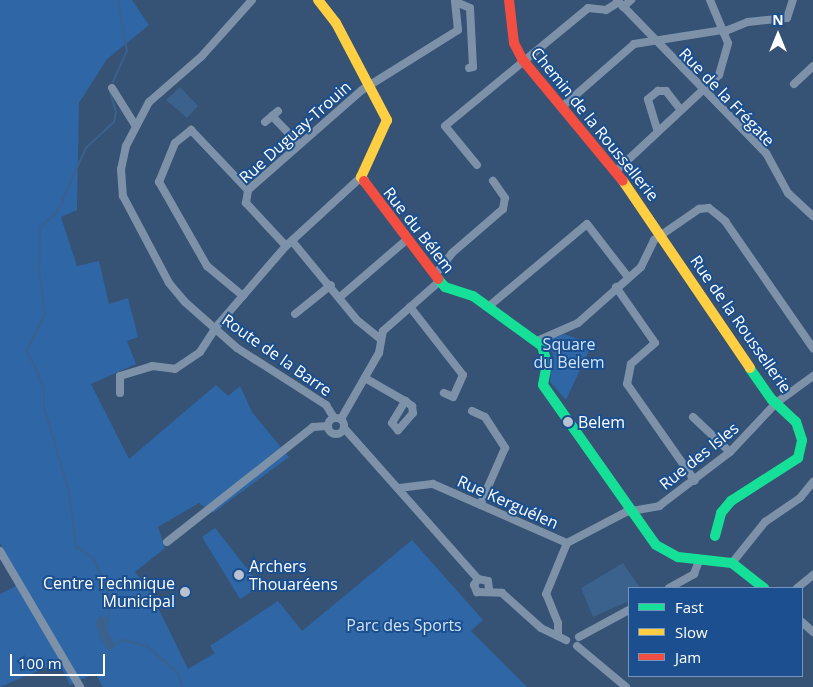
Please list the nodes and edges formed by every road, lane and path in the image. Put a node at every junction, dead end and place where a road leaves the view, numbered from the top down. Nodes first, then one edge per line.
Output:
1 (252, 0) edge
2 (318, 0) edge
3 (509, 0) edge
4 (630, 0) edge
5 (710, 0) edge
6 (793, 0) edge
7 (455, 1) edge
8 (620, 3) edge
9 (723, 31) junction
10 (653, 40) junction
11 (522, 60) junction
12 (813, 66) edge
13 (469, 68) dead end
14 (794, 84) dead end
15 (369, 86) junction
16 (112, 88) dead end
17 (704, 91) junction
18 (563, 106) junction
19 (680, 109) junction
20 (264, 122) dead end
21 (135, 125) junction
22 (657, 129) junction
23 (299, 144) junction
24 (477, 165) dead end
25 (616, 172) junction
26 (361, 177) junction
27 (493, 181) dead end
28 (248, 190) junction
29 (813, 216) edge
30 (662, 234) junction
31 (406, 241) junction
32 (289, 244) junction
33 (628, 277) junction
34 (438, 278) junction
35 (331, 285) junction
36 (616, 287) junction
37 (243, 296) junction
38 (340, 297) junction
39 (410, 307) junction
40 (488, 307) junction
41 (295, 314) dead end
42 (214, 329) junction
43 (379, 338) junction
44 (537, 341) junction
45 (813, 348) edge
46 (813, 376) edge
47 (365, 378) junction
48 (120, 393) dead end
49 (444, 393) dead end
50 (405, 401) dead end
51 (776, 403) junction
52 (472, 411) dead end
53 (693, 417) dead end
54 (338, 419) junction
55 (328, 426) junction
56 (344, 428) junction
57 (730, 452) junction
58 (696, 481) junction
59 (813, 482) edge
60 (399, 488) junction
61 (480, 505) junction
62 (630, 512) junction
63 (715, 536) dead end
64 (167, 542) dead end
65 (567, 543) junction
66 (0, 551) edge
67 (700, 561) junction
68 (732, 563) junction
69 (813, 574) edge
70 (478, 579) junction
71 (671, 587) edge
72 (763, 587) edge
73 (798, 587) edge
74 (489, 589) junction
75 (628, 611) edge
76 (803, 623) edge
77 (813, 632) edge
78 (558, 636) junction
79 (579, 638) junction
80 (566, 640) junction
81 (577, 646) junction
82 (80, 687) edge
83 (626, 687) edge

1 - 21 street, Route de la Barre
2 - 15 street
3 - 11 street, Chemin de la Roussellerie
4 - 8 street
5 - 9 street
6 - 9 street
7 - 13 street
7 - 15 street, Rue Duguay-Trouin
8 - 10 street, Rue de la Frégate
8 - 11 street
9 - 10 street
9 - 17 street
10 - 17 street, Rue de la Frégate
10 - 18 street
11 - 18 street, Chemin de la Roussellerie
11 - 24 street
12 - 14 street
15 - 23 street, Rue Duguay-Trouin
15 - 26 street
16 - 21 street
17 - 19 street
17 - 29 street, Rue de la Frégate
18 - 25 street, Chemin de la Roussellerie
19 - 22 street
19 - 22 street
20 - 23 street
21 - 42 street, Route de la Barre
22 - 25 street
23 - 28 street, Rue Duguay-Trouin
25 - 30 street, Chemin de la Roussellerie
26 - 31 street, Rue du Bélem
26 - 32 street
27 - 34 street
28 - 32 street, Rue Duguay-Trouin
28 - 37 street
30 - 33 street
30 - 45 street
30 - 51 street, Rue de la Roussellerie
31 - 34 street, Rue du Bélem
31 - 38 street
32 - 35 street
32 - 37 street
33 - 36 street
33 - 40 street
34 - 39 street
34 - 40 street, Rue du Bélem
35 - 38 street
35 - 41 street
36 - 44 street
36 - 58 street
37 - 42 street
38 - 43 street
39 - 43 street
39 - 49 street
40 - 44 street, Rue du Bélem
42 - 48 street
42 - 54 street, Route de la Barre
43 - 47 street
44 - 62 street
46 - 51 street, Rue des Isles
47 - 50 street
47 - 54 street
51 - 57 street, Rue des Isles
51 - 63 street, Rue de la Roussellerie
52 - 61 street
53 - 57 street
54 - 55 street
54 - 56 street
55 - 56 street
55 - 64 street
56 - 60 street
57 - 58 street, Rue des Isles
58 - 62 street, Rue des Isles
59 - 68 street
60 - 61 street, Rue Kerguélen
60 - 70 street
61 - 65 street, Rue Kerguélen
62 - 65 street, Rue Kerguélen
62 - 67 street
65 - 78 street
66 - 82 street
67 - 68 street
67 - 71 street
68 - 72 street
69 - 73 street
70 - 74 street
70 - 74 street
74 - 78 street
75 - 79 street
76 - 77 street
78 - 80 street
79 - 80 street
79 - 81 street
80 - 81 street
81 - 83 street

